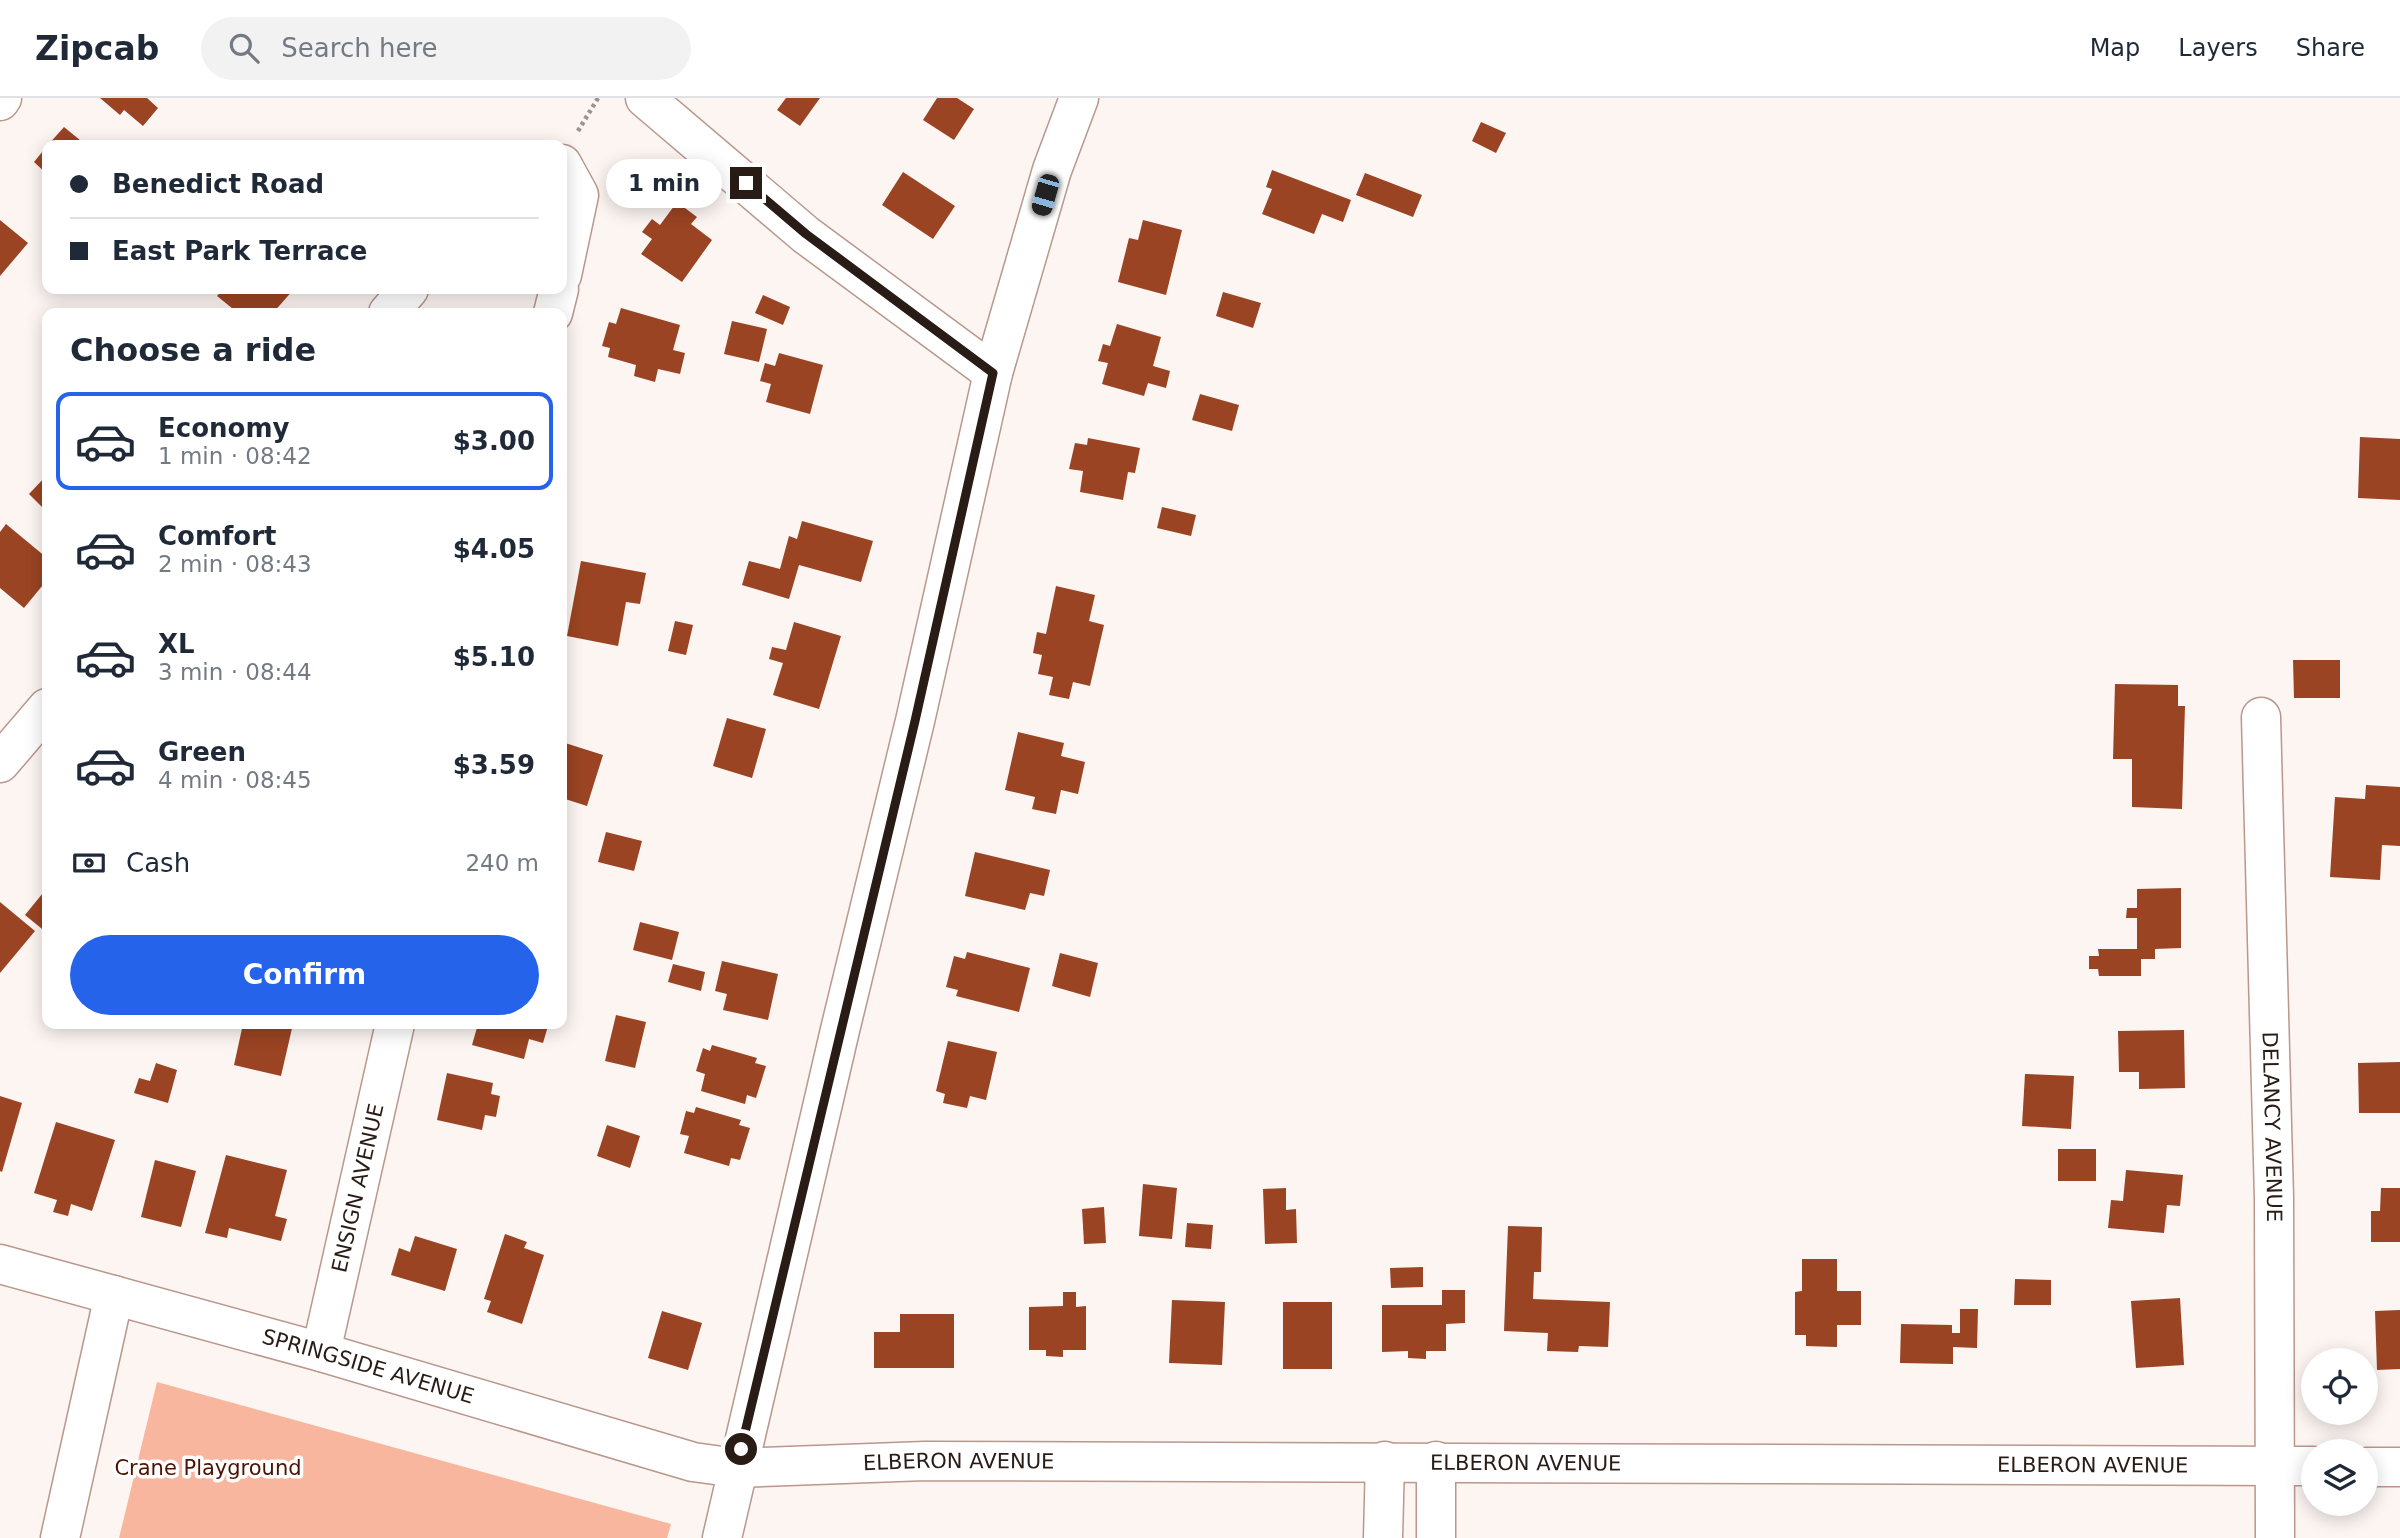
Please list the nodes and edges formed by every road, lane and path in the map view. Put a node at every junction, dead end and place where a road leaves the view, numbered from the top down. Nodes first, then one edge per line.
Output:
1 (645, 98) edge
2 (1079, 98) edge
3 (567, 173) edge
4 (567, 251) edge
5 (404, 294) edge
6 (392, 308) edge
7 (993, 373) junction
8 (42, 714) edge
9 (2261, 716) dead end
10 (0, 763) edge
11 (394, 1029) edge
12 (0, 1264) edge
13 (114, 1295) junction
14 (321, 1352) junction
15 (1385, 1461) junction
16 (1436, 1461) junction
17 (2276, 1466) junction
18 (2301, 1466) edge
19 (2378, 1467) edge
20 (2400, 1467) edge
21 (737, 1468) junction
22 (60, 1538) edge
23 (722, 1538) edge
24 (1383, 1538) edge
25 (1436, 1538) edge
26 (2276, 1538) edge

1 - 7 street
2 - 7 street
3 - 4 street
5 - 6 street
7 - 21 street
8 - 10 street
9 - 17 street, DELANCY AVENUE
11 - 14 street, ENSIGN AVENUE
12 - 13 street, SPRINGSIDE AVENUE
13 - 14 street, SPRINGSIDE AVENUE
13 - 22 street
14 - 21 street, SPRINGSIDE AVENUE
15 - 16 street, ELBERON AVENUE
15 - 21 street, ELBERON AVENUE
15 - 24 street
16 - 17 street, ELBERON AVENUE
16 - 25 street
17 - 18 street, ELBERON AVENUE
17 - 26 street, DELANCY AVENUE
19 - 20 street
21 - 23 street

